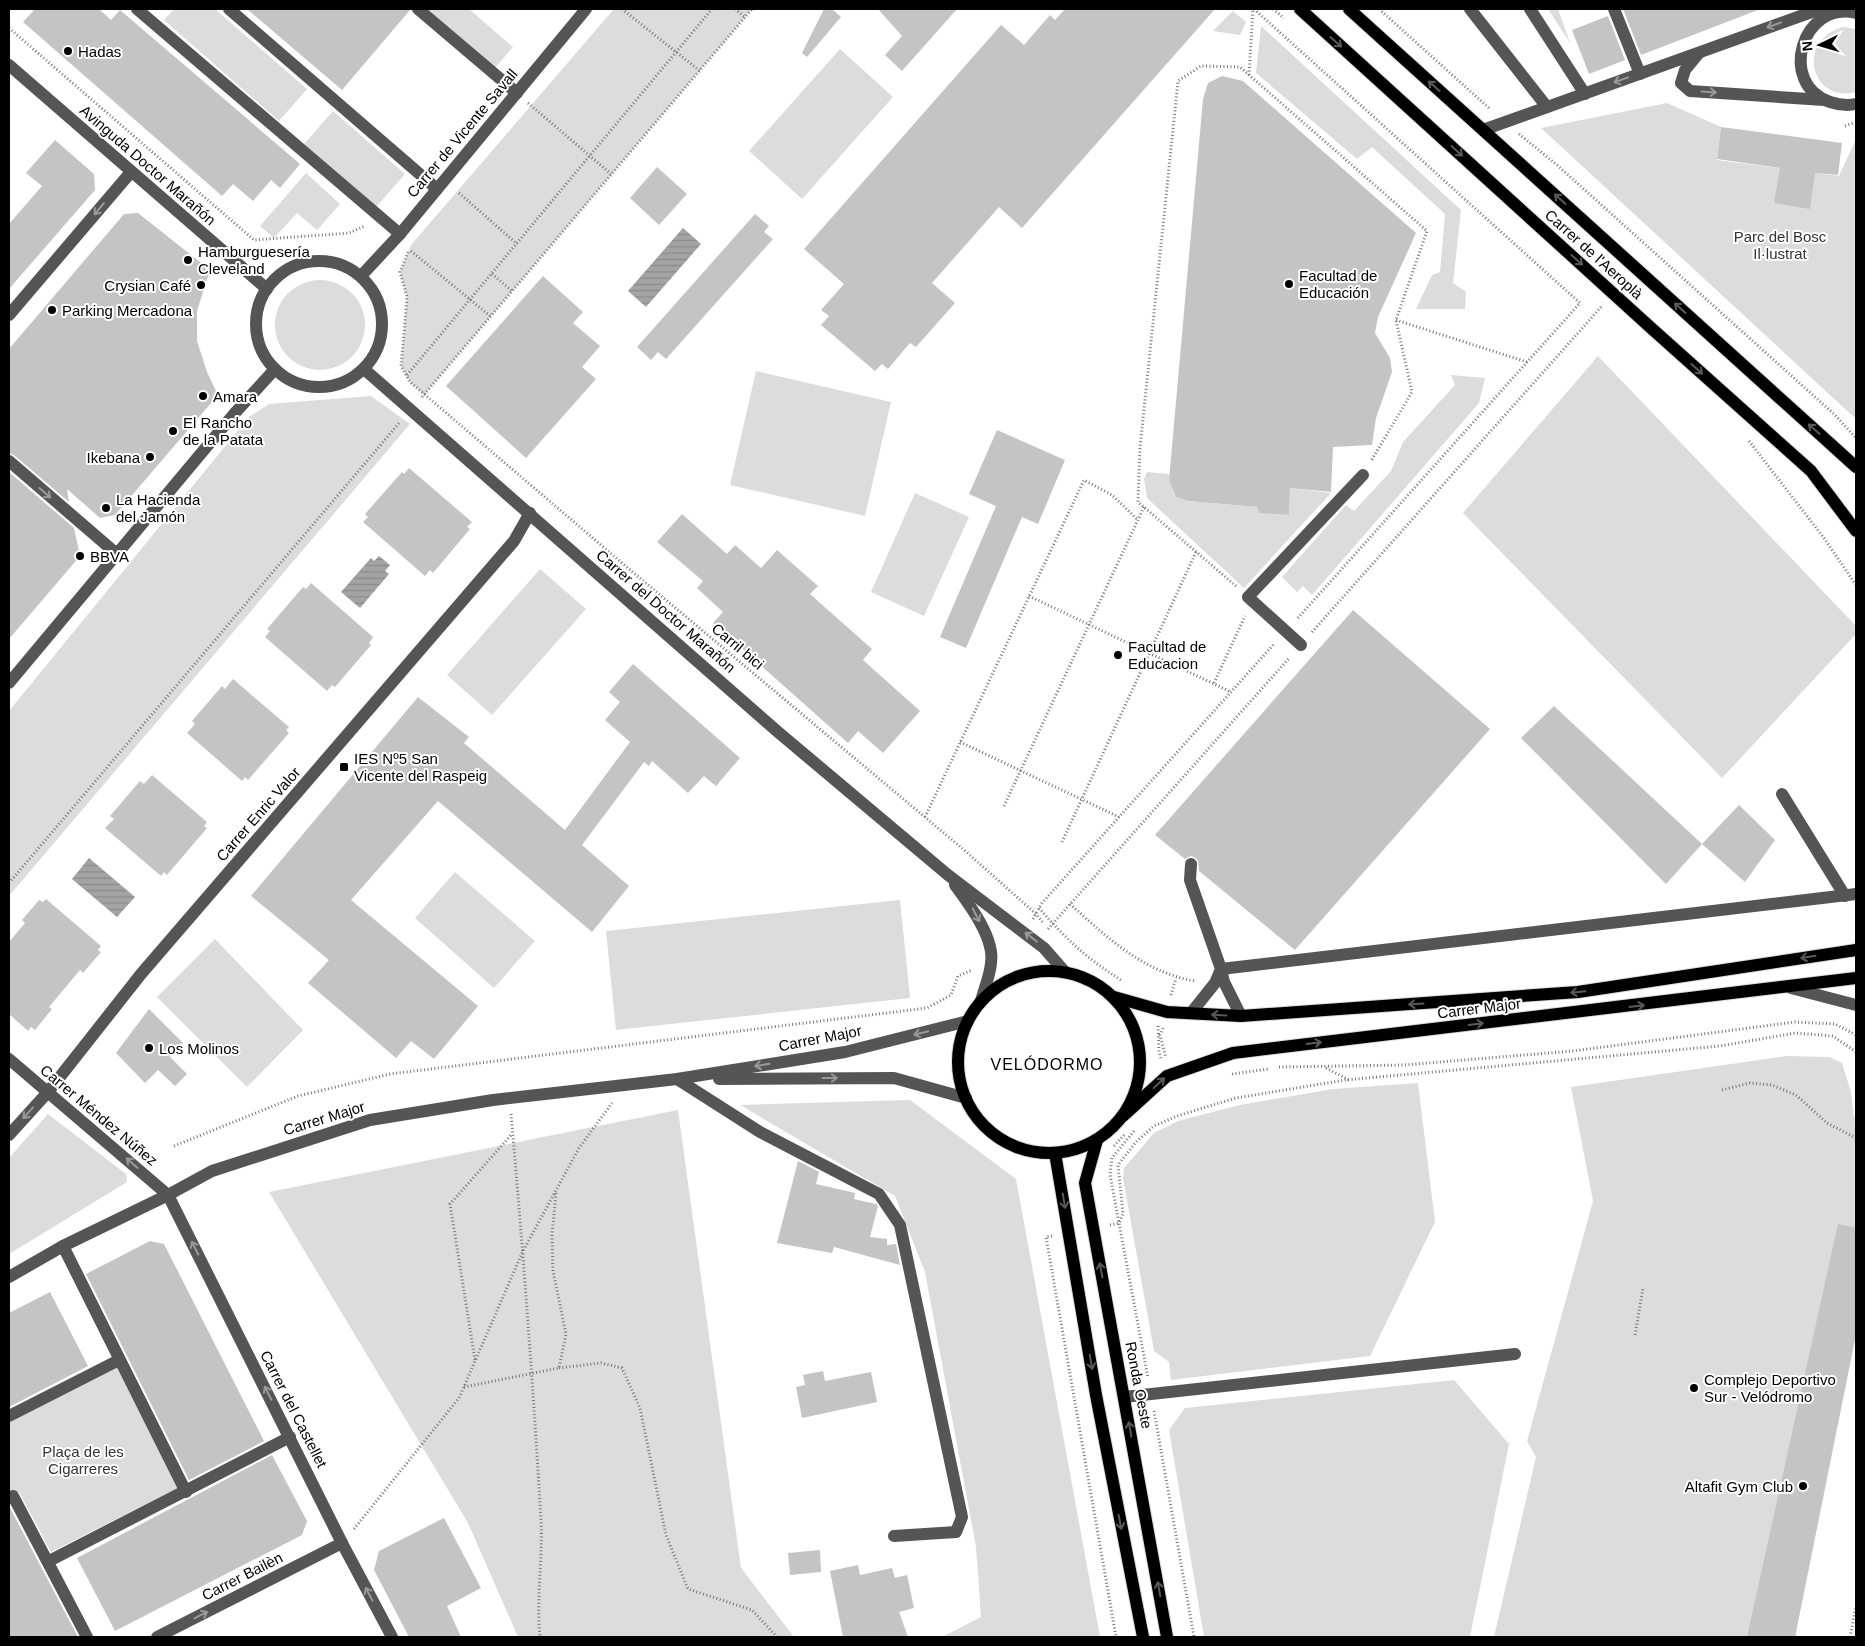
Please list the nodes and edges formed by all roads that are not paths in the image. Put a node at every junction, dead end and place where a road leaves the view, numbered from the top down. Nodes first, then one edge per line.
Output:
1 (138, 9) edge
2 (229, 9) edge
3 (418, 9) edge
4 (586, 9) edge
5 (1300, 9) edge
6 (1349, 9) edge
7 (1470, 9) edge
8 (1530, 9) edge
9 (1614, 9) edge
10 (1820, 9) edge
11 (1856, 13) edge
12 (1700, 53) junction
13 (9, 65) edge
14 (1640, 74) junction
15 (517, 93) junction
16 (1584, 94) junction
17 (1824, 100) junction
18 (1856, 104) edge
19 (1547, 107) junction
20 (1484, 130) junction
21 (130, 172) junction
22 (437, 189) junction
23 (400, 234) junction
24 (361, 276) junction
25 (267, 289) junction
26 (9, 315) edge
27 (275, 369) junction
28 (364, 369) junction
29 (9, 461) edge
30 (1854, 465) edge
31 (1362, 475) road end
32 (530, 513) junction
33 (1856, 531) edge
34 (118, 555) junction
35 (1301, 645) road end
36 (9, 683) edge
37 (1782, 794) dead end
38 (1191, 864) dead end
39 (948, 875) junction
40 (1851, 895) edge
41 (1856, 950) edge
42 (1220, 969) junction
43 (1065, 972) junction
44 (1856, 978) edge
45 (1791, 988) junction
46 (1114, 997) junction
47 (981, 1001) junction
48 (1856, 1006) edge
49 (1191, 1014) junction
50 (1241, 1016) junction
51 (968, 1021) junction
52 (9, 1060) edge
53 (677, 1079) junction
54 (48, 1092) junction
55 (966, 1098) junction
56 (1123, 1116) junction
57 (9, 1135) edge
58 (1097, 1140) junction
59 (1055, 1154) junction
60 (168, 1195) junction
61 (62, 1246) junction
62 (9, 1277) edge
63 (1515, 1354) dead end
64 (119, 1360) junction
65 (1124, 1396) junction
66 (9, 1416) edge
67 (290, 1437) junction
68 (186, 1492) junction
69 (9, 1498) edge
70 (894, 1536) dead end
71 (342, 1544) junction
72 (49, 1561) junction
73 (87, 1637) edge
74 (157, 1637) edge
75 (392, 1637) edge
76 (1143, 1637) edge
77 (1167, 1637) edge

1 - 23 street
2 - 22 street
3 - 15 street
4 - 15 street, Carrer de Vicente Savall
5 -> 33 main road, Carrer de l'Aeroplà
20 -> 6 main road, Carrer de l'Aeroplà
7 - 19 street
8 - 16 street
9 - 14 street
10 -> 12 street
11 - 17 street
12 - 14 street
12 -> 17 street
13 - 21 street, Avinguda Doctor Marañón
14 -> 16 street
15 - 22 street, Carrer de Vicente Savall
16 - 19 street
17 - 18 street
19 - 20 street
30 -> 20 main road, Carrer de l'Aeroplà
21 - 25 street, Avinguda Doctor Marañón
21 -> 26 street
22 - 23 street, Carrer de Vicente Savall
23 - 24 street, Carrer de Vicente Savall
24 - 25 street
24 - 28 street
25 - 27 street
27 - 28 street
27 - 34 street
28 - 32 street, Carrer del Doctor Marañón
29 -> 34 street
31 - 35 street
32 - 39 street, Carrer del Doctor Marañón
32 - 54 street, Carrer Enric Valor
34 - 36 street
37 - 40 street
38 - 42 street
43 -> 39 street
39 -> 47 street
40 - 42 street
41 -> 50 main road, Carrer Major
42 - 49 street
42 - 50 street
43 - 46 main road
43 - 47 main road
44 - 45 main road, Carrer Major
45 - 48 street
56 -> 45 main road, Carrer Major
46 - 49 main road, Carrer Major
46 - 56 main road
47 - 51 main road
50 -> 49 main road, Carrer Major
51 -> 53 street, Carrer Major
51 - 55 main road
52 - 54 street, Carrer Méndez Núñez
53 -> 55 street, Carrer Major
53 - 60 street, Carrer Major
53 - 70 street
54 -> 57 street, Carrer Enric Valor
60 -> 54 street, Carrer Méndez Núñez
55 - 59 main road
56 - 58 main road, Carrer Major
58 - 59 main road
65 -> 58 main road, Ronda Oeste
59 -> 76 main road
60 - 61 street, Carrer Major
67 -> 60 street, Carrer del Castellet
61 - 62 street, Carrer Major
61 - 64 street
63 - 65 street
64 - 66 street
64 - 68 street
77 -> 65 main road, Ronda Oeste
67 - 68 street
67 - 71 street, Carrer del Castellet
68 - 72 street
69 - 72 street
74 -> 71 street, Carrer Bailèn
75 -> 71 street, Carrer del Castellet
72 - 73 street

